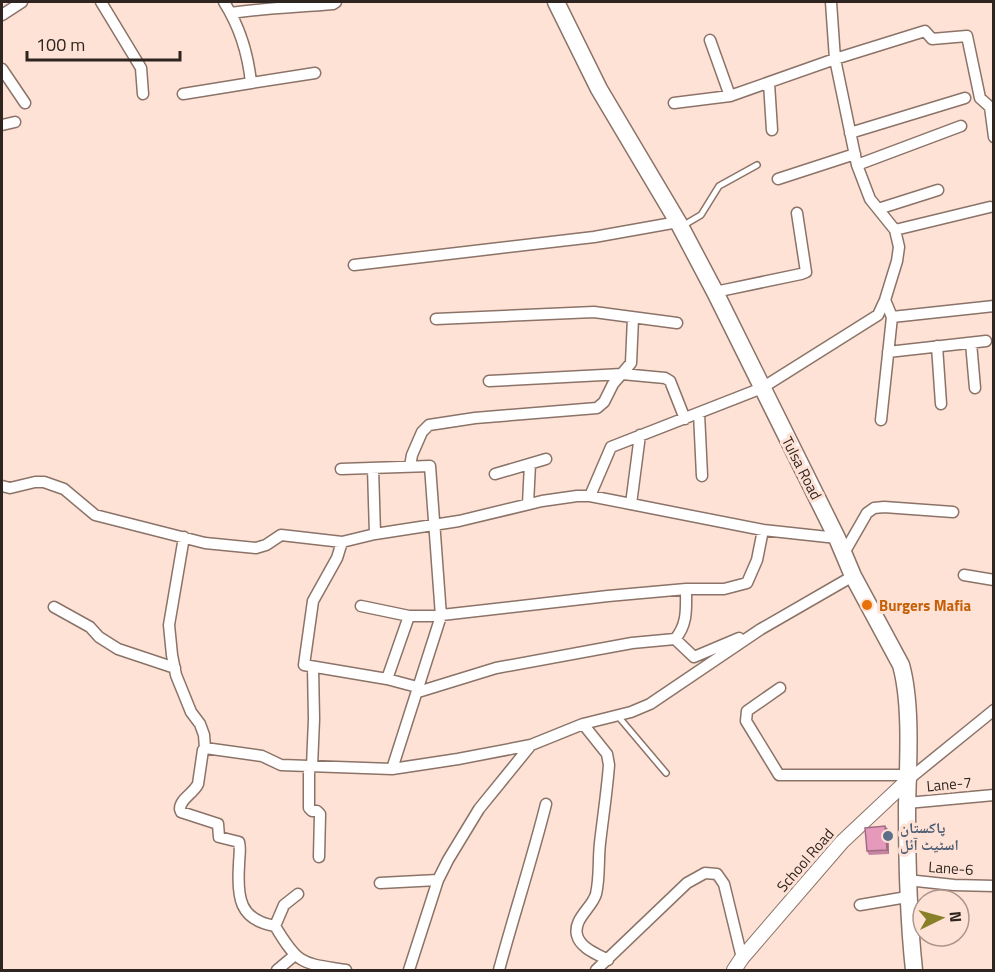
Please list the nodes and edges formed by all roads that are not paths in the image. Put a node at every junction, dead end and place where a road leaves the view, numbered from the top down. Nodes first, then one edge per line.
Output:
1 (22, 2) edge
2 (101, 2) edge
3 (224, 2) edge
4 (336, 2) edge
5 (556, 2) edge
6 (831, 2) edge
7 (231, 13) junction
8 (2, 15) edge
9 (710, 40) dead end
10 (835, 59) junction
11 (2, 69) edge
12 (315, 73) dead end
13 (251, 83) junction
14 (769, 83) junction
15 (143, 94) dead end
16 (183, 94) dead end
17 (730, 96) junction
18 (965, 98) dead end
19 (25, 103) dead end
20 (674, 103) dead end
21 (15, 122) dead end
22 (2, 125) edge
23 (961, 126) dead end
24 (772, 130) dead end
25 (850, 133) junction
26 (993, 136) edge
27 (856, 159) junction
28 (757, 165) dead end
29 (778, 179) dead end
30 (938, 190) dead end
31 (990, 207) dead end
32 (878, 209) junction
33 (797, 213) dead end
34 (679, 224) junction
35 (895, 230) junction
36 (354, 265) dead end
37 (715, 292) junction
38 (885, 300) junction
39 (993, 306) edge
40 (892, 317) junction
41 (633, 318) junction
42 (436, 319) dead end
43 (677, 323) dead end
44 (986, 341) dead end
45 (971, 343) junction
46 (937, 346) junction
47 (888, 352) junction
48 (622, 374) junction
49 (489, 381) dead end
50 (762, 388) junction
51 (975, 388) dead end
52 (942, 404) dead end
53 (699, 413) junction
54 (685, 419) junction
55 (881, 420) dead end
56 (640, 435) junction
57 (546, 459) dead end
58 (530, 464) junction
59 (410, 466) junction
60 (373, 468) junction
61 (341, 469) dead end
62 (495, 474) dead end
63 (702, 476) dead end
64 (2, 486) edge
65 (590, 496) junction
66 (528, 504) junction
67 (631, 504) junction
68 (953, 512) dead end
69 (435, 525) junction
70 (763, 530) junction
71 (375, 534) junction
72 (184, 537) junction
73 (342, 542) junction
74 (841, 546) junction
75 (964, 575) dead end
76 (853, 576) junction
77 (993, 580) edge
78 (686, 588) junction
79 (361, 606) dead end
80 (54, 607) dead end
81 (409, 616) junction
82 (441, 616) junction
83 (761, 629) junction
84 (675, 639) junction
85 (314, 667) junction
86 (175, 668) junction
87 (387, 679) junction
88 (780, 688) dead end
89 (417, 689) junction
90 (993, 710) edge
91 (617, 715) junction
92 (583, 724) junction
93 (531, 745) junction
94 (206, 748) junction
95 (310, 767) junction
96 (392, 769) junction
97 (666, 773) dead end
98 (909, 777) junction
99 (993, 795) edge
100 (908, 803) junction
101 (546, 804) dead end
102 (319, 857) dead end
103 (438, 880) junction
104 (380, 883) dead end
105 (993, 886) edge
106 (907, 888) junction
107 (298, 894) dead end
108 (860, 905) dead end
109 (275, 926) junction
110 (295, 955) junction
111 (742, 958) junction
112 (608, 960) junction
113 (277, 970) edge
114 (346, 970) edge
115 (409, 970) edge
116 (499, 970) edge
117 (596, 970) edge
118 (734, 970) edge
119 (914, 970) edge

1 - 8 street
2 - 15 street
3 - 7 street
4 - 7 street
5 - 34 main road, Tulsa Road
6 - 10 street
7 - 13 street
9 - 17 street
10 - 14 street
10 - 25 street
10 - 26 street
11 - 19 street
12 - 13 street
13 - 16 street
14 - 17 street
14 - 24 street
17 - 20 street
18 - 25 street
21 - 22 street
23 - 27 street
25 - 27 street
27 - 29 street
27 - 32 street
28 - 34 lane
30 - 32 street
31 - 35 street
32 - 35 street
33 - 37 street
34 - 36 street
34 - 37 main road, Tulsa Road
35 - 38 street
37 - 50 main road, Tulsa Road
38 - 40 street
38 - 50 street
39 - 40 street
40 - 47 street
41 - 42 street
41 - 43 street
41 - 48 street
44 - 45 street
45 - 46 street
45 - 51 street
46 - 47 street
46 - 52 street
47 - 55 street
48 - 49 street
48 - 54 street
48 - 59 street
50 - 53 street
50 - 74 main road, Tulsa Road
53 - 54 street
53 - 63 street
54 - 56 street
56 - 65 street
56 - 67 street
57 - 58 street
58 - 62 street
58 - 66 street
59 - 60 street
59 - 69 street
60 - 61 street
60 - 71 street
64 - 72 street
65 - 66 street
65 - 67 street
66 - 69 street
67 - 70 street
68 - 74 street
69 - 71 street
69 - 82 street
70 - 74 street
70 - 78 street
71 - 73 street
72 - 73 street
72 - 86 street
73 - 85 street
74 - 76 main road, Tulsa Road
75 - 77 street
76 - 83 street
76 - 98 main road, Tulsa Road
78 - 82 street
78 - 84 street
79 - 81 street
80 - 86 street
81 - 82 street
81 - 87 street
82 - 89 street
83 - 84 street
83 - 91 street
84 - 89 street
85 - 87 street
85 - 95 street
86 - 94 street
87 - 89 street
88 - 98 street
89 - 96 street
90 - 98 street
91 - 92 street
91 - 97 lane
92 - 93 street
92 - 112 street
93 - 96 street
93 - 103 street
94 - 95 street
94 - 109 street
95 - 96 street
95 - 102 street
98 - 100 main road, Tulsa Road
98 - 111 street, School Road
99 - 100 street, Lane-7
100 - 106 main road, Tulsa Road
101 - 116 street
103 - 104 street
103 - 115 street
105 - 106 street, Lane-6
106 - 108 street, Lane-6
106 - 119 main road, Tulsa Road
107 - 109 street
109 - 110 street
110 - 113 street
110 - 114 street
111 - 112 street
111 - 118 street, School Road
112 - 117 street

